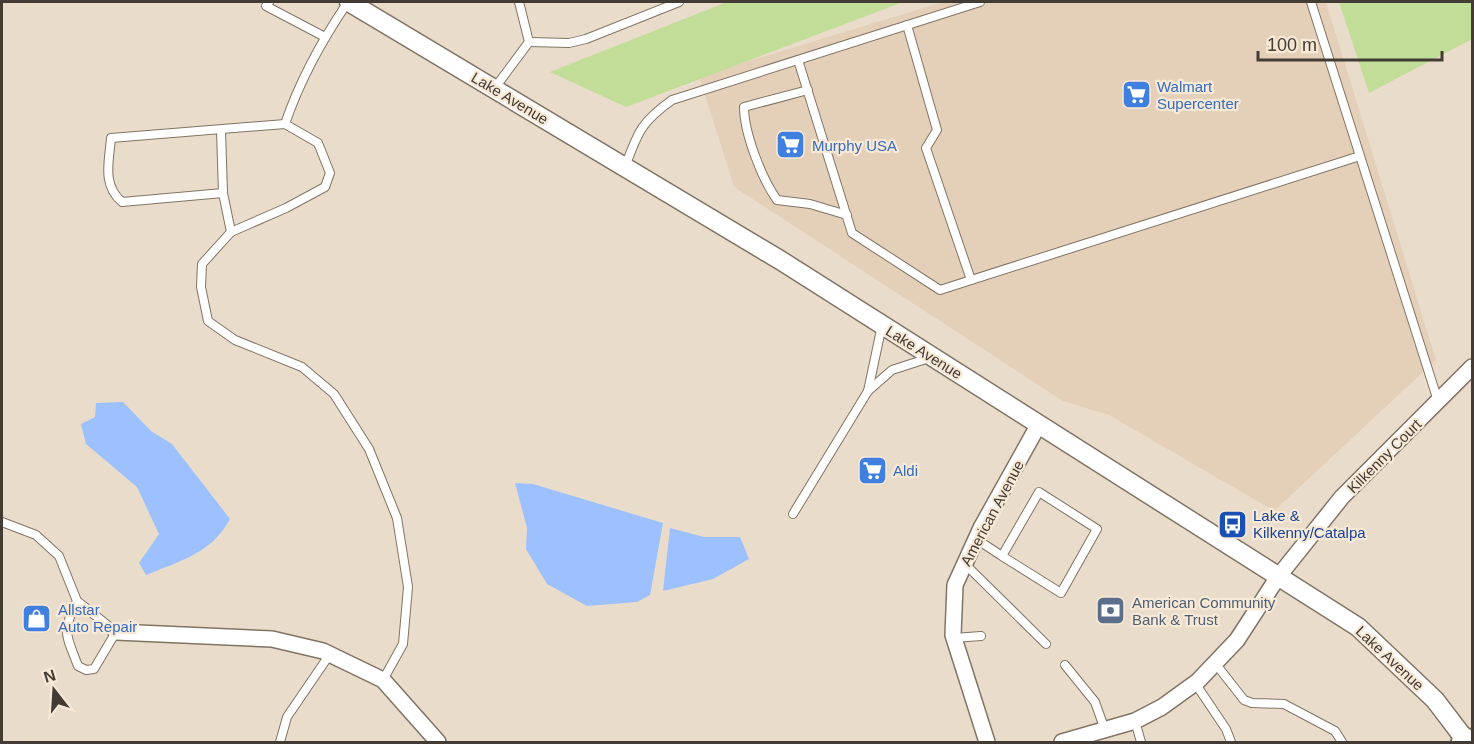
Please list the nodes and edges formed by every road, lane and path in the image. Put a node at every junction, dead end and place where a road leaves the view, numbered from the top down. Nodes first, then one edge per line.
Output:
1 (270, 2) edge
2 (349, 2) edge
3 (519, 2) edge
4 (679, 2) edge
5 (980, 2) edge
6 (1311, 2) edge
7 (907, 25) junction
8 (325, 37) junction
9 (529, 42) junction
10 (798, 60) junction
11 (494, 89) junction
12 (807, 90) junction
13 (285, 124) junction
14 (220, 131) junction
15 (1360, 156) junction
16 (625, 167) junction
17 (223, 193) junction
18 (847, 215) junction
19 (231, 232) junction
20 (971, 280) junction
21 (882, 325) junction
22 (933, 357) junction
23 (1473, 368) edge
24 (868, 391) junction
25 (1438, 401) junction
26 (1039, 424) junction
27 (793, 514) dead end
28 (2, 522) edge
29 (976, 539) junction
30 (1002, 556) junction
31 (964, 564) junction
32 (1278, 577) junction
33 (77, 601) junction
34 (116, 632) junction
35 (981, 636) dead end
36 (954, 638) junction
37 (1047, 644) dead end
38 (330, 654) junction
39 (1215, 663) junction
40 (1065, 665) dead end
41 (383, 680) junction
42 (1195, 683) junction
43 (1135, 721) junction
44 (1105, 730) junction
45 (1465, 741) edge
46 (280, 742) edge
47 (438, 742) edge
48 (987, 742) edge
49 (1062, 742) edge
50 (1141, 742) edge
51 (1231, 742) edge
52 (1342, 742) edge

1 - 8 lane
2 - 8 lane
2 - 11 street, Lake Avenue
3 - 9 lane
4 - 9 lane
5 - 7 lane
6 - 15 lane
7 - 10 lane
7 - 20 lane
8 - 13 lane
9 - 11 lane
10 - 12 lane
10 - 16 lane
11 - 16 street, Lake Avenue
12 - 18 lane
12 - 18 lane
13 - 14 lane
13 - 19 lane
14 - 17 lane
14 - 17 lane
15 - 20 lane
15 - 25 lane
16 - 21 street, Lake Avenue
17 - 19 lane
18 - 20 lane
19 - 41 lane
21 - 22 street, Lake Avenue
21 - 24 lane
22 - 24 lane
22 - 26 street, Lake Avenue
23 - 25 street, Kilkenny Court
24 - 27 lane
25 - 32 street, Kilkenny Court
26 - 29 street, American Avenue
26 - 32 street, Lake Avenue
28 - 33 lane
29 - 30 lane
29 - 31 street, American Avenue
30 - 30 lane
31 - 36 street, American Avenue
31 - 37 lane
32 - 39 street, Kilkenny Court
32 - 45 street, Lake Avenue
33 - 34 lane
33 - 34 lane
34 - 38 street
35 - 36 lane
36 - 48 street, American Avenue
38 - 41 street
38 - 46 lane
39 - 42 street, Kilkenny Court
39 - 52 lane
40 - 44 lane
41 - 47 street
42 - 43 street, Kilkenny Court
42 - 51 lane
43 - 44 street, Kilkenny Court
43 - 50 lane
44 - 49 street, Kilkenny Court

